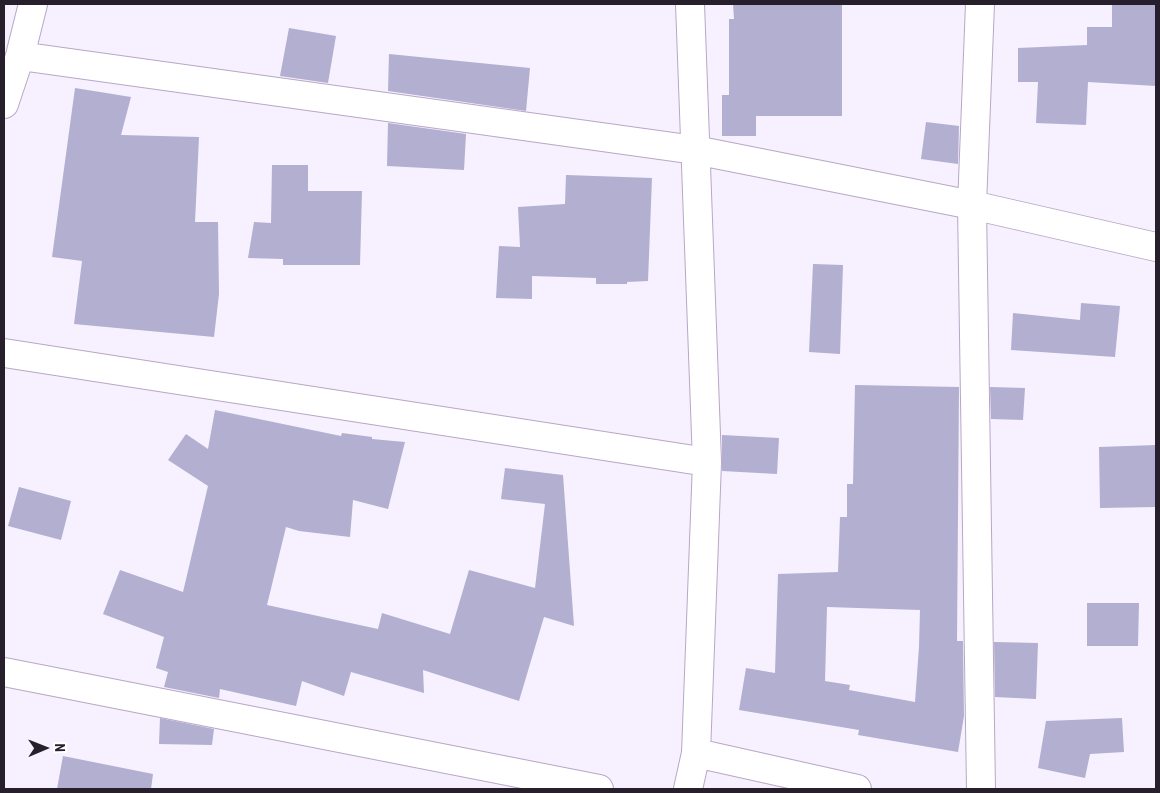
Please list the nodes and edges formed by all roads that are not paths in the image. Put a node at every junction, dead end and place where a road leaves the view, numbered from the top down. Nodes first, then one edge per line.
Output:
1 (33, 4) edge
2 (690, 4) edge
3 (980, 4) edge
4 (20, 56) junction
5 (4, 104) edge
6 (695, 150) junction
7 (972, 205) junction
8 (1156, 248) edge
9 (4, 353) edge
10 (707, 462) junction
11 (4, 672) edge
12 (696, 753) junction
13 (599, 789) edge
14 (688, 789) edge
15 (856, 789) edge
16 (981, 789) edge

1 - 4 street
2 - 6 street
3 - 7 street
4 - 5 street
4 - 6 street
6 - 7 street
6 - 10 street
7 - 8 street
7 - 16 street
9 - 10 street
10 - 12 street
11 - 13 street
12 - 14 street
12 - 15 street

